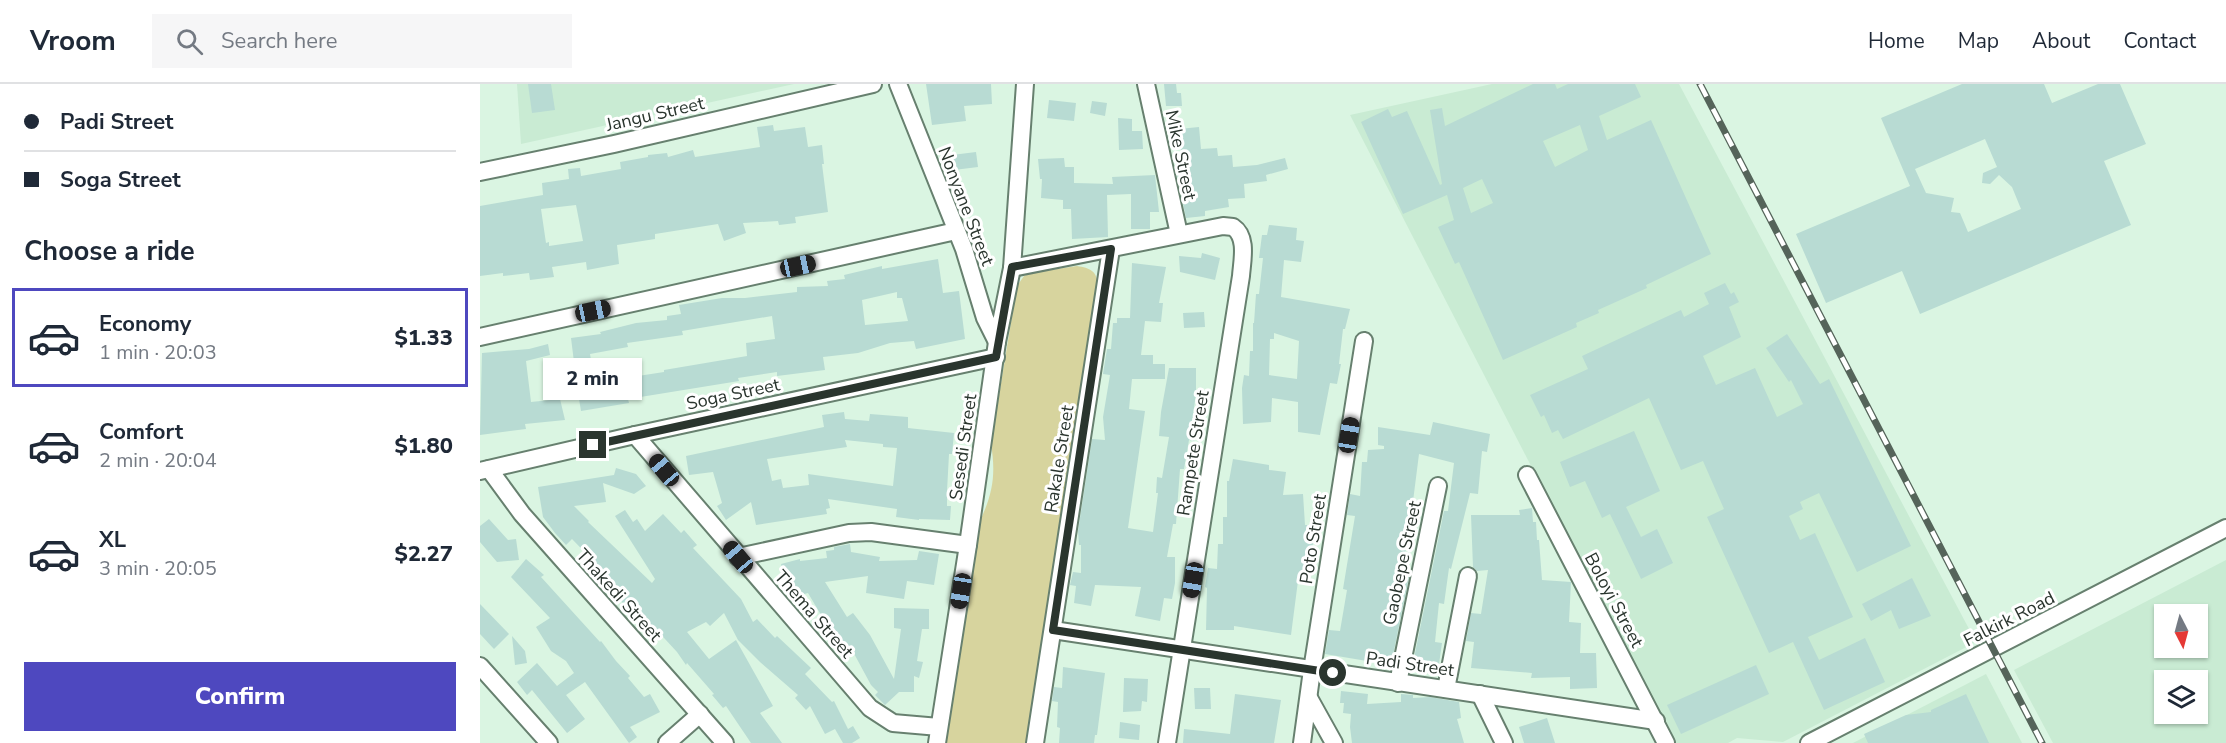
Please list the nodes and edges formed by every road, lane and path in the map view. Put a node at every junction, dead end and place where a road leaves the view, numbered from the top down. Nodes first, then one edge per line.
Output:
1 (873, 84) edge
2 (898, 84) edge
3 (1025, 84) edge
4 (1146, 84) edge
5 (480, 172) edge
6 (956, 231) junction
7 (1179, 234) junction
8 (1111, 249) junction
9 (1012, 267) junction
10 (480, 336) edge
11 (1364, 341) dead end
12 (996, 350) junction
13 (634, 435) junction
14 (485, 470) edge
15 (1527, 475) dead end
16 (1438, 486) dead end
17 (2226, 528) edge
18 (968, 545) junction
19 (738, 557) junction
20 (1468, 576) dead end
21 (1053, 630) junction
22 (1182, 650) junction
23 (480, 666) edge
24 (1312, 670) junction
25 (1398, 683) junction
26 (1446, 689) junction
27 (1480, 694) junction
28 (1310, 698) junction
29 (700, 714) junction
30 (1656, 721) junction
31 (938, 735) edge
32 (549, 743) edge
33 (667, 743) edge
34 (724, 743) edge
35 (1035, 743) edge
36 (1167, 743) edge
37 (1302, 743) edge
38 (1334, 743) edge
39 (1504, 743) edge
40 (1666, 743) edge
41 (1809, 743) edge

1 - 5 street, Jangu Street
2 - 6 street, Nonyane Street
3 - 9 street, Sesedi Street
4 - 7 street, Mike Street
6 - 10 street
6 - 12 street, Nonyane Street
7 - 8 street
7 - 22 street, Rampete Street
8 - 9 street
8 - 21 street, Rakale Street
9 - 12 street, Sesedi Street
11 - 24 street, Poto Street
12 - 13 street, Soga Street
12 - 18 street, Sesedi Street
13 - 14 street, Soga Street
13 - 19 street, Thema Street
14 - 29 street, Thakedi Street
15 - 30 street, Boloyi Street
16 - 25 street, Gaobepe Street
17 - 41 street, Falkirk Road
18 - 19 street
18 - 31 street, Sesedi Street
19 - 31 street, Thema Street
20 - 26 street
21 - 22 street, Padi Street
21 - 35 street, Rakale Street
22 - 24 street, Padi Street
22 - 36 street, Rampete Street
23 - 32 street
24 - 25 street, Padi Street
24 - 28 street, Poto Street
25 - 26 street, Padi Street
26 - 27 street, Padi Street
27 - 30 street, Padi Street
27 - 39 street
28 - 37 street, Poto Street
28 - 38 street
29 - 33 street
29 - 34 street, Thakedi Street
30 - 40 street, Boloyi Street

